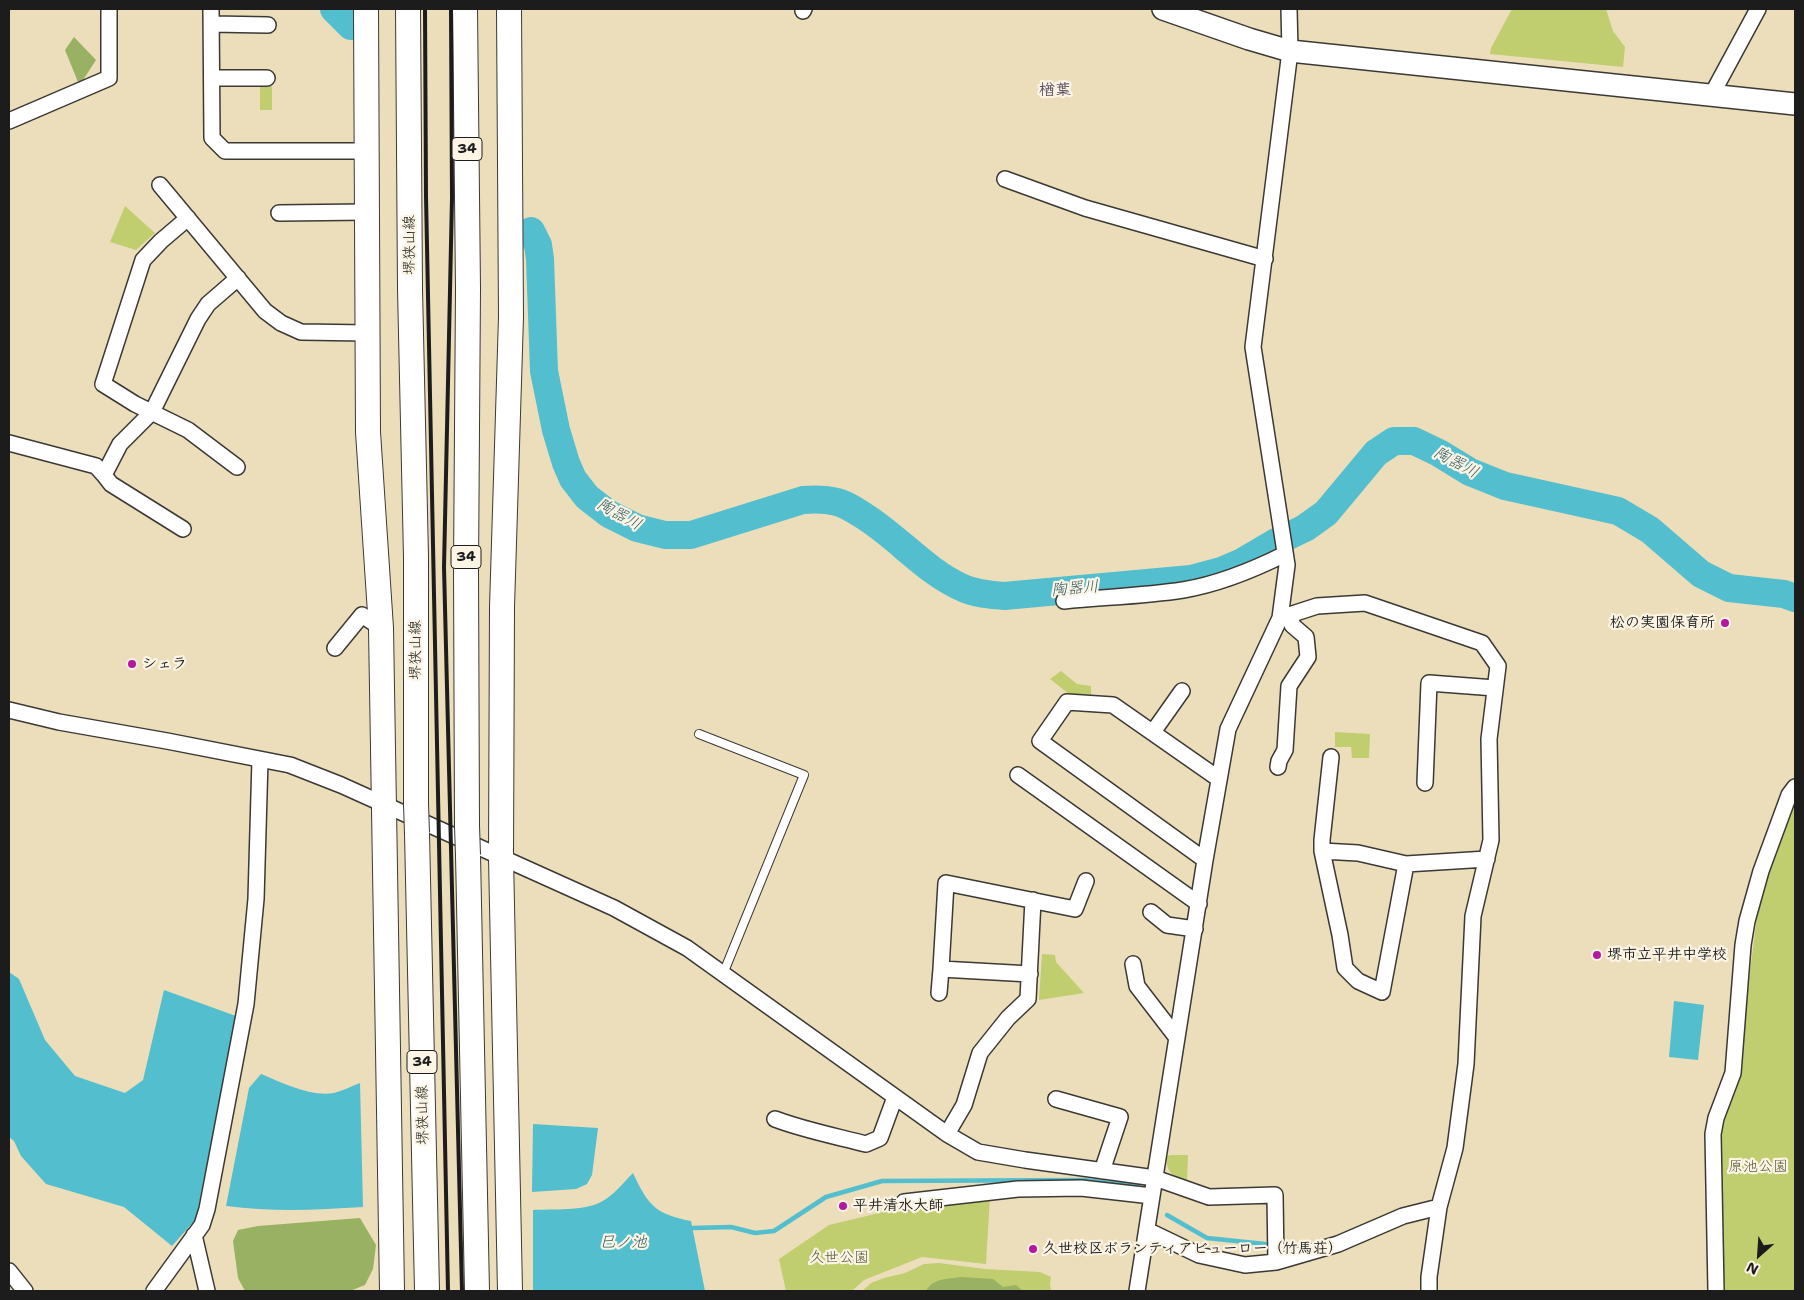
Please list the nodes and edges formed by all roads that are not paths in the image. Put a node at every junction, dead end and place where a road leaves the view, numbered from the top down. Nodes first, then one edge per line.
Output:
1 (109, 9) edge
2 (408, 9) edge
3 (465, 9) edge
4 (509, 9) edge
5 (1163, 9) edge
6 (1289, 9) edge
7 (1758, 9) edge
8 (362, 12) edge
9 (212, 16) edge
10 (268, 25) dead end
11 (1290, 51) junction
12 (212, 78) junction
13 (267, 78) dead end
14 (1712, 96) junction
15 (1795, 104) edge
16 (9, 121) edge
17 (366, 151) junction
18 (1005, 179) dead end
19 (160, 184) dead end
20 (367, 212) junction
21 (279, 213) dead end
22 (188, 218) junction
23 (1265, 259) junction
24 (238, 278) junction
25 (367, 333) junction
26 (152, 412) junction
27 (9, 443) edge
28 (238, 467) dead end
29 (104, 475) junction
30 (184, 528) dead end
31 (1284, 552) junction
32 (1064, 601) dead end
33 (1285, 616) junction
34 (380, 628) junction
35 (334, 648) dead end
36 (1496, 688) junction
37 (1182, 691) dead end
38 (9, 710) edge
39 (1153, 732) junction
40 (699, 734) dead end
41 (1331, 757) dead end
42 (260, 760) junction
43 (1278, 767) dead end
44 (1018, 774) dead end
45 (1219, 779) junction
46 (1425, 783) dead end
47 (1795, 787) edge
48 (384, 806) junction
49 (1322, 851) junction
50 (500, 857) junction
51 (1487, 859) junction
52 (1205, 860) junction
53 (1406, 864) junction
54 (1086, 881) dead end
55 (1034, 900) junction
56 (1199, 904) junction
57 (1150, 912) dead end
58 (1195, 929) junction
59 (1132, 964) dead end
60 (941, 970) junction
61 (723, 974) junction
62 (1030, 974) junction
63 (938, 993) dead end
64 (1177, 1038) junction
65 (895, 1097) junction
66 (1056, 1100) dead end
67 (775, 1119) dead end
68 (947, 1134) junction
69 (1102, 1171) junction
70 (1155, 1178) junction
71 (1152, 1196) junction
72 (904, 1202) dead end
73 (1439, 1207) junction
74 (1147, 1230) junction
75 (194, 1235) junction
76 (1276, 1262) junction
77 (9, 1271) edge
78 (25, 1291) edge
79 (154, 1291) edge
80 (208, 1291) edge
81 (392, 1291) edge
82 (427, 1291) edge
83 (477, 1291) edge
84 (510, 1291) edge
85 (1137, 1291) edge
86 (1429, 1291) edge
87 (1716, 1291) edge

1 - 16 street
2 - 82 main road, 堺狭山線 / 34, bridge
3 - 83 main road, 34, bridge
4 - 50 main road
5 - 11 street
6 - 11 street
7 - 14 street
8 - 17 main road
9 - 10 street
9 - 12 street
11 - 14 street
11 - 23 street
12 - 13 street
12 - 17 street
14 - 15 street
17 - 20 main road
18 - 23 street
19 - 22 street
20 - 21 street
20 - 25 main road
22 - 24 street
22 - 26 street
23 - 31 street
24 - 25 street
24 - 26 street
25 - 34 main road
26 - 28 street
26 - 29 street
27 - 29 street
29 - 30 street
31 - 32 street
31 - 33 street
33 - 36 street
33 - 43 street
33 - 45 street
34 - 35 street
34 - 48 main road
36 - 46 street
36 - 51 street
37 - 39 street
38 - 42 street
39 - 45 street
39 - 52 street
40 - 61 lane
41 - 49 street
42 - 48 street
42 - 75 street
44 - 56 street
45 - 52 street
47 - 87 street
48 - 50 street
48 - 81 main road
49 - 53 street
49 - 53 street
50 - 61 street
50 - 84 main road
51 - 53 street
51 - 73 street
52 - 56 street
54 - 55 street
55 - 60 street
55 - 62 street
56 - 58 street
57 - 58 street
58 - 64 street
59 - 64 street
60 - 62 street
60 - 63 street
61 - 65 street
62 - 68 street
64 - 70 street
65 - 67 street
65 - 68 street
66 - 69 street
68 - 69 street
69 - 70 street
70 - 71 street
70 - 76 street
71 - 72 street
71 - 74 street
73 - 76 street
73 - 86 street
74 - 76 street
74 - 85 street
75 - 79 street
75 - 80 street
77 - 78 street

